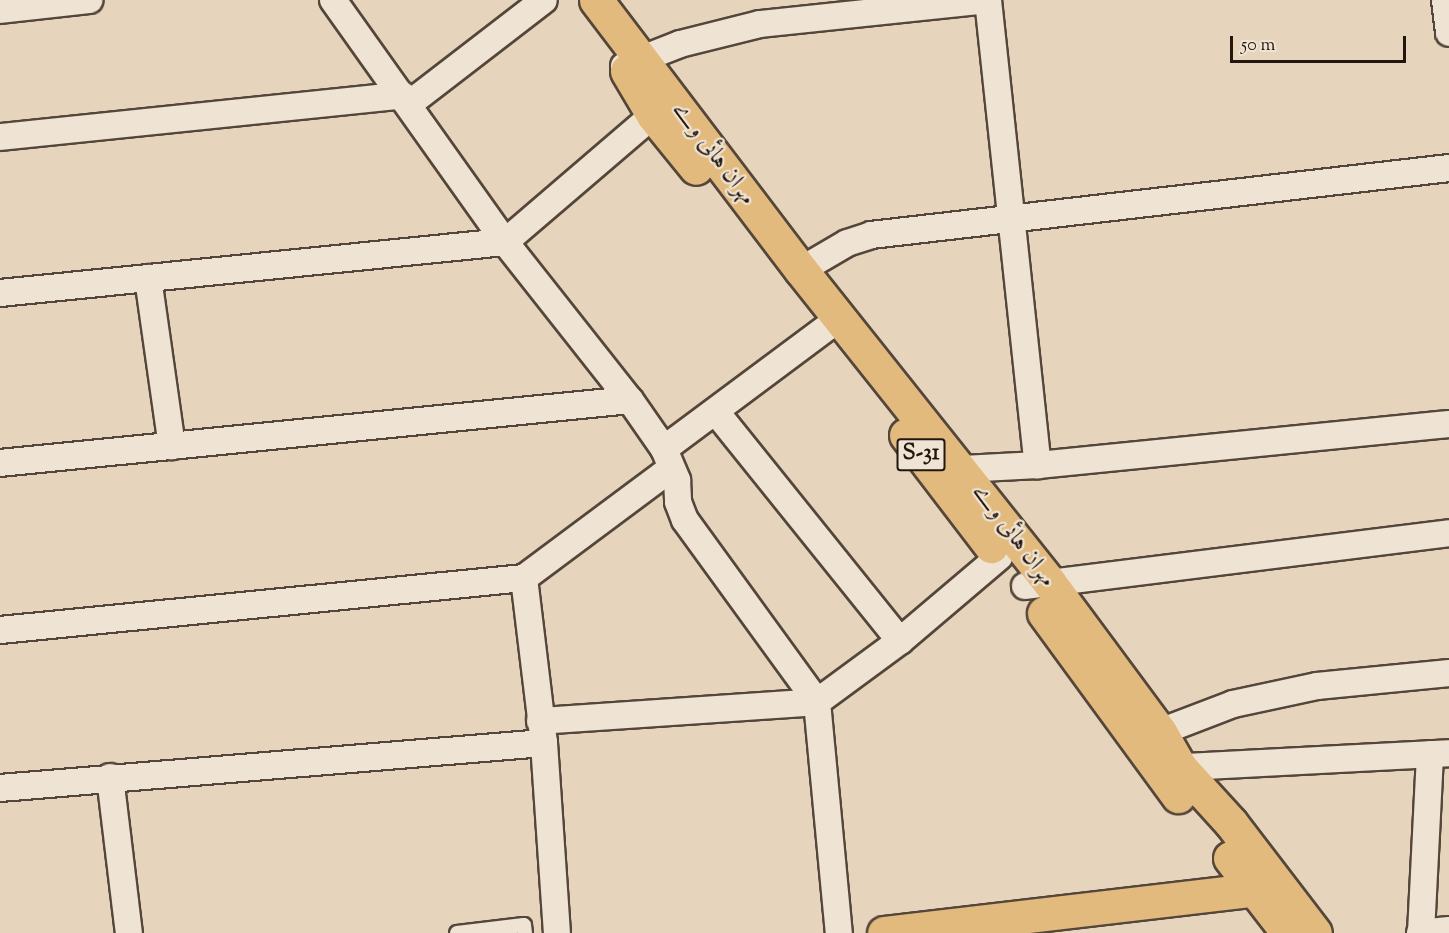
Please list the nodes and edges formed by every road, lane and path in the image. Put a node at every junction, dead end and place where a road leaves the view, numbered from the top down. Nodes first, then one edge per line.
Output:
1 (89, 0) edge
2 (333, 0) edge
3 (544, 0) edge
4 (573, 0) edge
5 (596, 0) edge
6 (987, 0) edge
7 (1445, 0) edge
8 (0, 10) edge
9 (1449, 33) edge
10 (632, 63) junction
11 (406, 99) junction
12 (653, 115) junction
13 (0, 137) edge
14 (1449, 168) edge
15 (1012, 218) junction
16 (504, 242) junction
17 (801, 270) junction
18 (148, 278) junction
19 (0, 293) edge
20 (825, 329) junction
21 (630, 400) junction
22 (716, 412) junction
23 (1449, 424) edge
24 (172, 446) junction
25 (667, 459) junction
26 (0, 463) edge
27 (1038, 465) junction
28 (947, 469) junction
29 (1449, 533) edge
30 (999, 557) junction
31 (524, 578) junction
32 (1037, 584) junction
33 (0, 630) edge
34 (900, 641) junction
35 (1449, 673) edge
36 (817, 702) junction
37 (542, 732) junction
38 (1160, 732) junction
39 (1439, 754) edge
40 (1168, 768) junction
41 (110, 777) junction
42 (0, 788) edge
43 (1277, 904) edge
44 (1449, 930) edge
45 (129, 933) edge
46 (457, 933) edge
47 (525, 933) edge
48 (557, 933) edge
49 (839, 933) edge
50 (891, 933) edge
51 (1081, 933) edge
52 (1315, 933) edge
53 (1421, 933) edge

1 - 8 street
2 - 11 street
3 - 11 street
4 - 10 main road, مہران ہائی وے / S-31
5 - 10 main road, مہران ہائی وے / S-31
6 - 10 street
6 - 15 street
7 - 9 street
10 - 12 main road, مہران ہائی وے / S-31
10 - 17 main road, مہران ہائی وے / S-31
11 - 13 street
11 - 16 street
12 - 16 street
12 - 20 main road, مہران ہائی وے / S-31
14 - 15 street
15 - 17 street
15 - 27 street
16 - 18 street
16 - 21 street
17 - 28 main road, مہران ہائی وے / S-31
18 - 19 street
18 - 24 street
20 - 22 street
20 - 28 main road, مہران ہائی وے / S-31
21 - 24 street
21 - 25 street
22 - 25 street
22 - 34 street
23 - 27 street
24 - 26 street
25 - 31 street
25 - 36 street
27 - 28 street
28 - 30 main road, مہران ہائی وے / S-31
28 - 32 main road, مہران ہائی وے / S-31
29 - 32 street
30 - 32 main road, مہران ہائی وے / S-31
30 - 34 street
31 - 33 street
31 - 37 street
32 - 38 main road, مہران ہائی وے / S-31
32 - 40 main road, مہران ہائی وے / S-31
34 - 36 street
35 - 38 street
36 - 37 street
36 - 49 street
37 - 41 street
37 - 48 street
38 - 40 main road, مہران ہائی وے / S-31
39 - 40 street
39 - 53 street
40 - 43 main road, مہران ہائی وے / S-31
41 - 42 street
41 - 45 street
43 - 50 main road
43 - 51 main road
43 - 52 main road, مہران ہائی وے / S-31
44 - 53 street
46 - 47 lane

